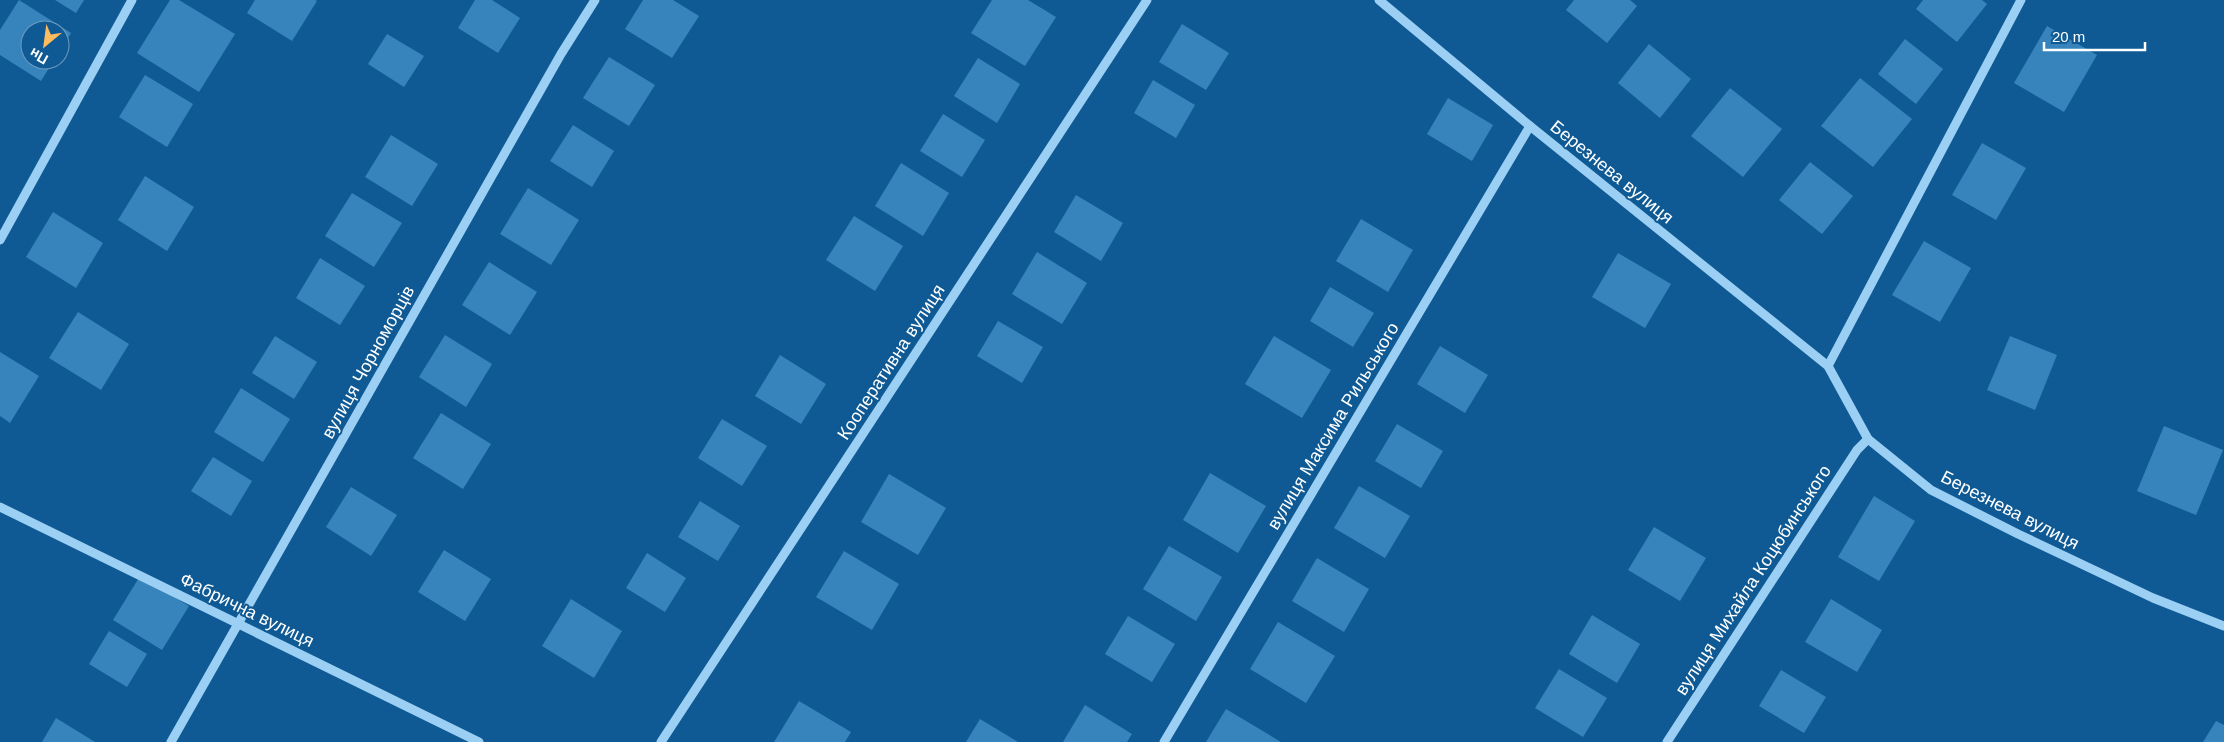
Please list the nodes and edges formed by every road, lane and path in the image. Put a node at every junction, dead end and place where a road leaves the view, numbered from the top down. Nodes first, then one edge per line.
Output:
1 (132, 0) edge
2 (595, 0) edge
3 (1148, 0) edge
4 (1379, 0) edge
5 (2021, 0) edge
6 (1530, 126) junction
7 (0, 240) edge
8 (1828, 366) junction
9 (1868, 438) junction
10 (0, 507) edge
11 (238, 624) junction
12 (2224, 626) edge
13 (171, 742) edge
14 (479, 742) edge
15 (662, 742) edge
16 (1164, 742) edge
17 (1667, 742) edge

1 - 7 street
2 - 11 street, вулиця Чорноморців
3 - 15 street, Кооперативна вулиця
4 - 6 street, Березнева вулиця
5 - 8 street
6 - 8 street, Березнева вулиця
6 - 16 street, вулиця Максима Рильського
8 - 9 street, Березнева вулиця
9 - 12 street, Березнева вулиця
9 - 17 street, вулиця Михайла Коцюбинського
10 - 11 street, Фабрична вулиця
11 - 13 street, вулиця Чорноморців
11 - 14 street, Фабрична вулиця

